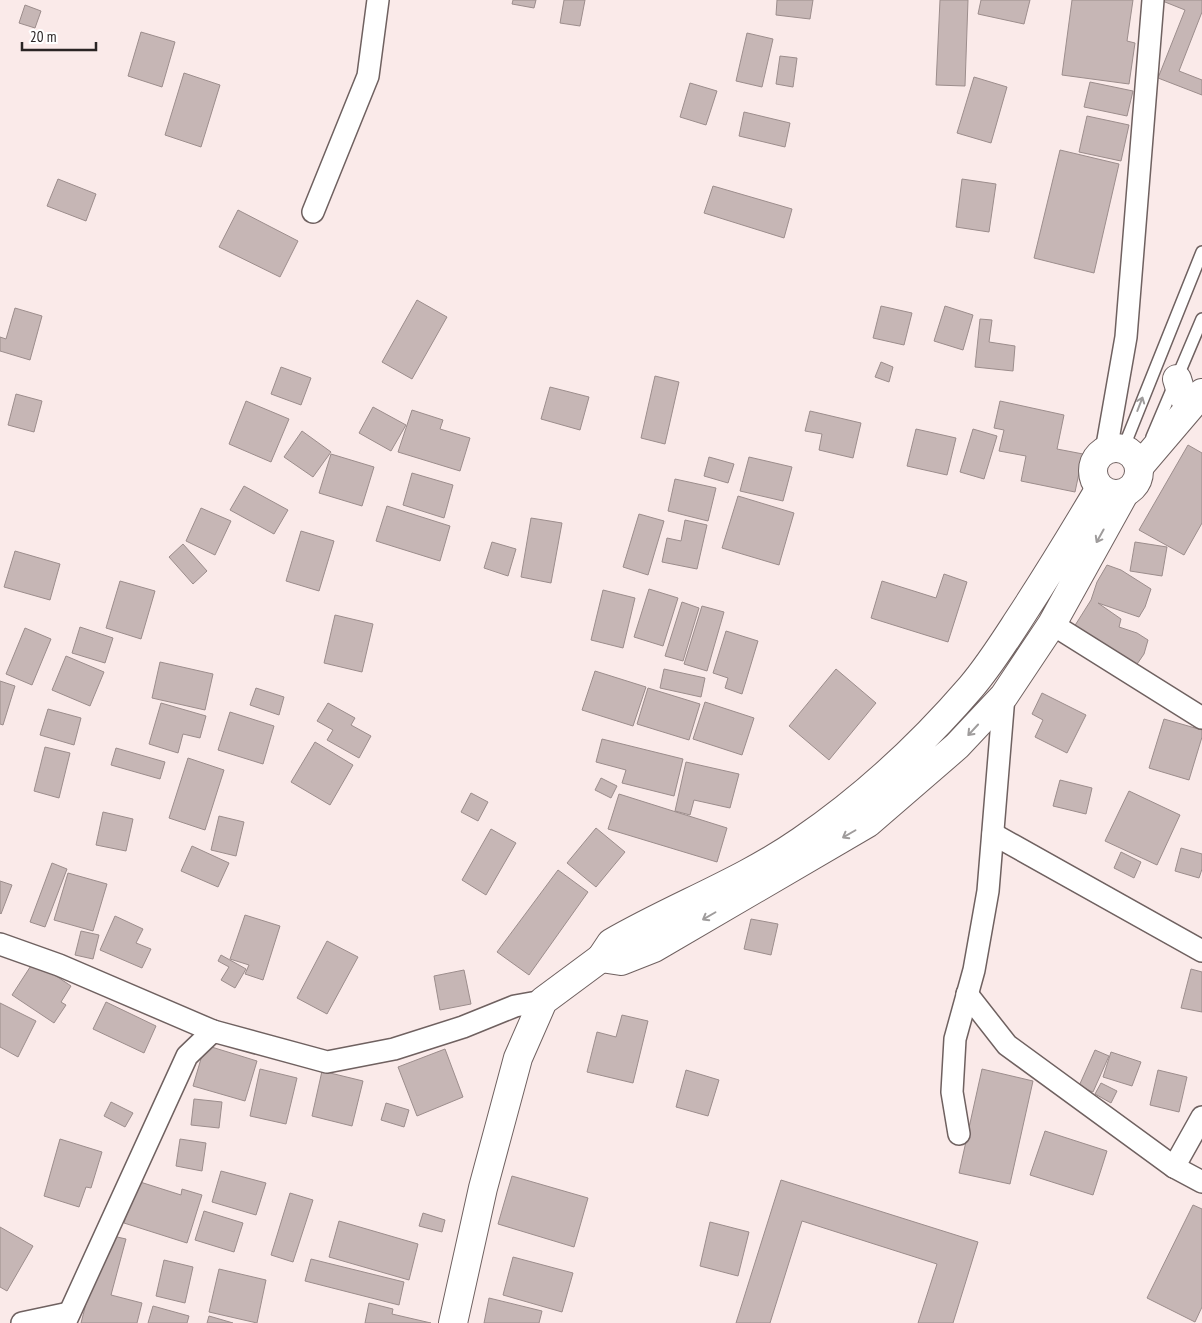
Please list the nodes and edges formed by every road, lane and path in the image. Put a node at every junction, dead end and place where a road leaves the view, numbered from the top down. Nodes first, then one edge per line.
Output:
1 (378, 0) edge
2 (1153, 0) edge
3 (313, 212) dead end
4 (1202, 252) edge
5 (1202, 319) edge
6 (1177, 379) junction
7 (1198, 397) edge
8 (1123, 456) junction
9 (1112, 490) junction
10 (1052, 624) junction
11 (1004, 696) junction
12 (1202, 718) edge
13 (993, 834) junction
14 (0, 944) edge
15 (1202, 951) edge
16 (601, 958) junction
17 (968, 994) junction
18 (543, 1001) junction
19 (212, 1031) junction
20 (1202, 1117) edge
21 (959, 1134) dead end
22 (1174, 1167) junction
23 (1202, 1182) edge
24 (67, 1318) edge
25 (22, 1323) edge
26 (453, 1323) edge

1 - 3 street
2 - 8 street
8 -> 4 lane
5 - 6 lane
6 - 7 street
6 - 8 lane
7 - 8 street
8 - 9 street
8 - 9 street
9 -> 10 street
9 - 16 street
10 - 11 street
10 - 12 street
11 - 13 street
11 -> 16 street
13 - 15 street
13 - 17 street
14 - 19 street
16 - 18 street
17 - 21 street
17 - 22 street
18 - 19 street
18 - 26 street
19 - 24 street
20 - 22 street
22 - 23 street
24 - 25 street

